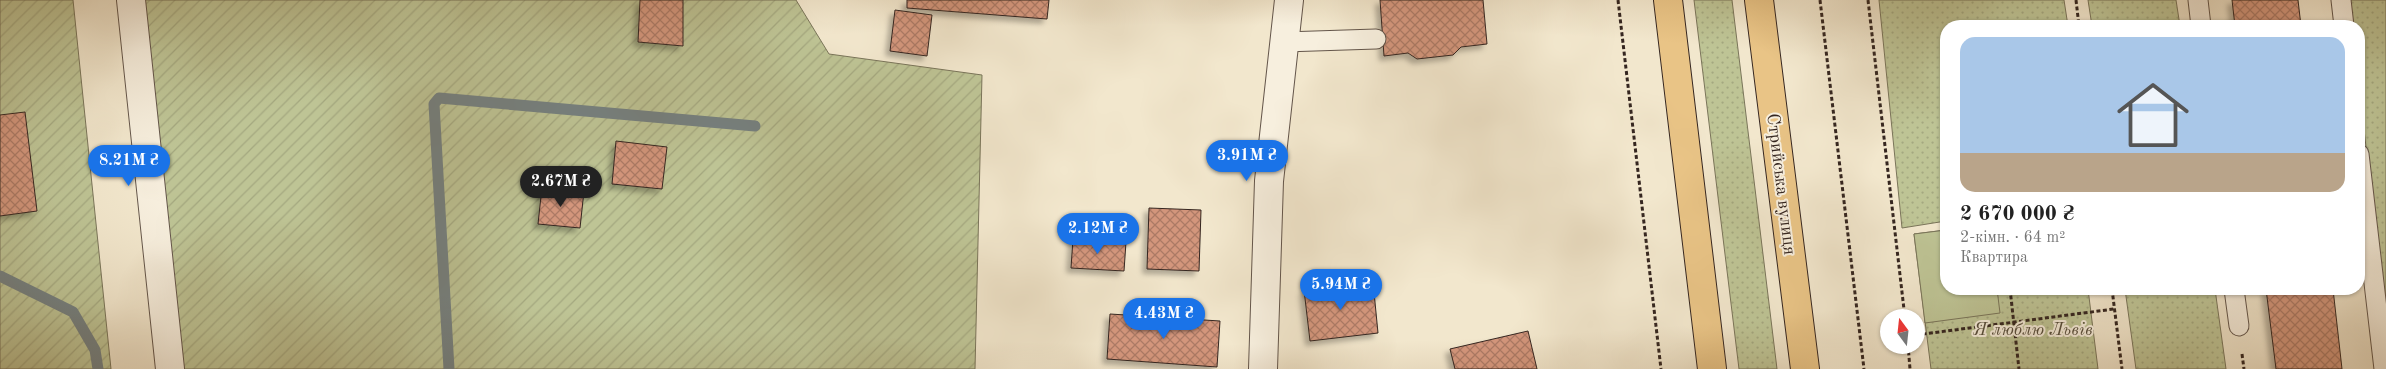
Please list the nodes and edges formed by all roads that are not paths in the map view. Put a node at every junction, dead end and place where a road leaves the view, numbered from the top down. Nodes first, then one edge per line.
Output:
1 (131, 0) edge
2 (1289, 0) edge
3 (1668, 0) edge
4 (1759, 0) edge
5 (2198, 0) edge
6 (2341, 0) edge
7 (2200, 20) edge
8 (2343, 20) edge
9 (1376, 38) dead end
10 (1284, 42) junction
11 (2365, 206) edge
12 (2235, 295) edge
13 (2239, 326) dead end
14 (170, 369) edge
15 (1262, 369) edge
16 (1712, 369) edge
17 (1805, 369) edge
18 (2384, 369) edge

1 - 14 street
2 - 10 street
3 - 16 main road
4 - 17 main road, Стрийська вулиця
5 - 7 lane
6 - 8 lane
9 - 10 lane
10 - 15 street
11 - 18 lane
12 - 13 lane

